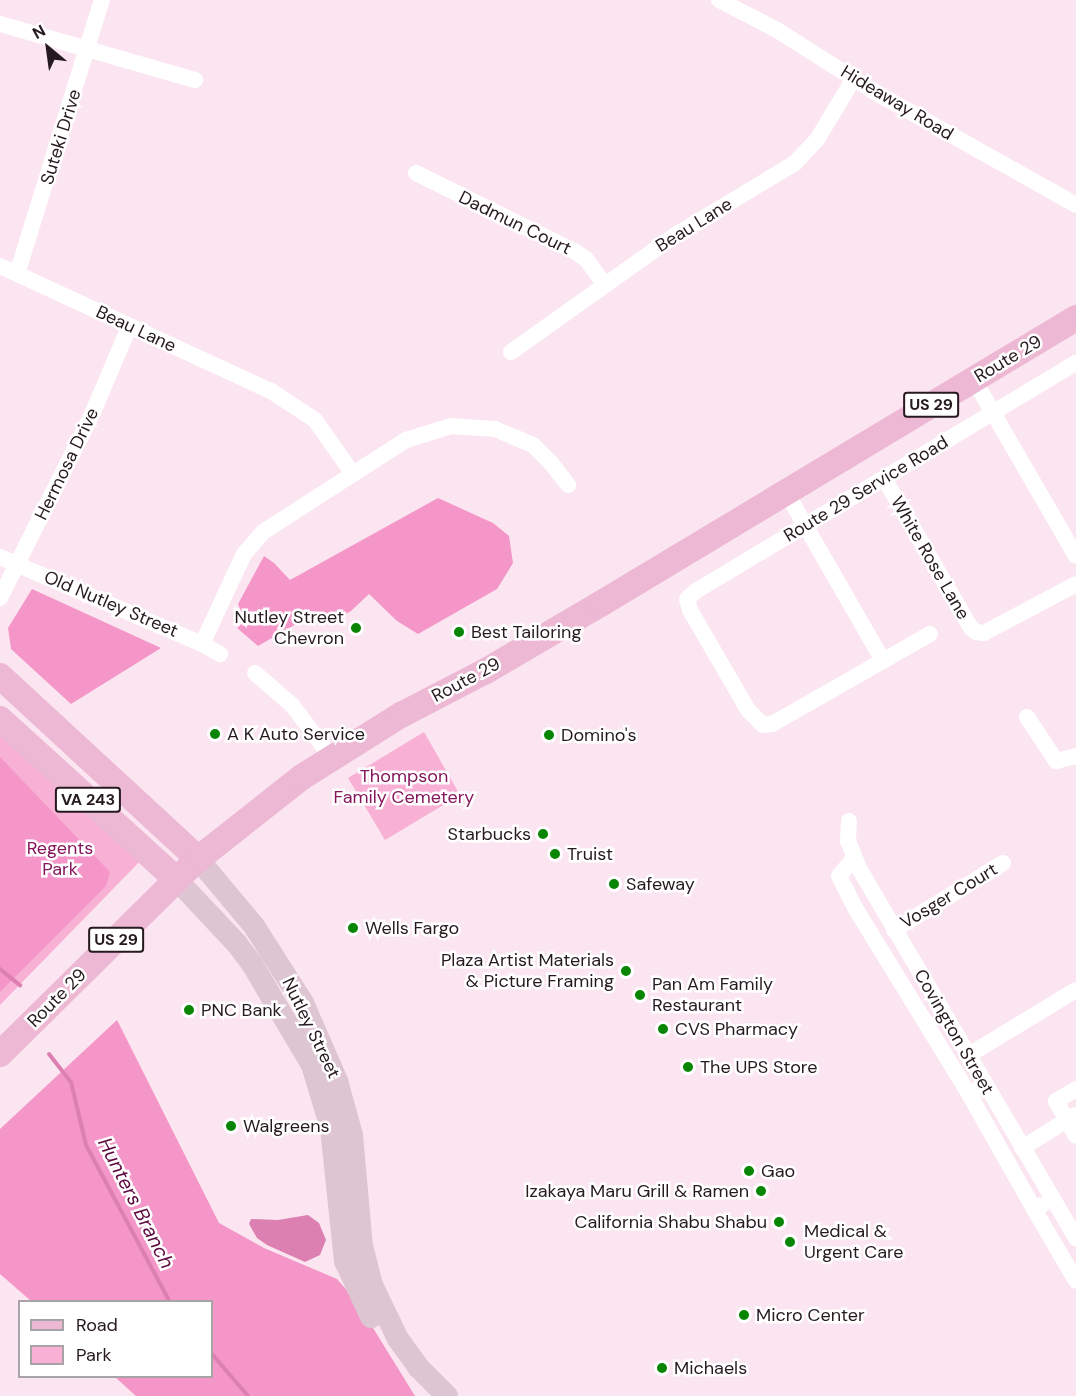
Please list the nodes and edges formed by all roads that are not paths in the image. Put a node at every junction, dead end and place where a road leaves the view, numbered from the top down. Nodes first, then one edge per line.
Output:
1 (102, 0) edge
2 (719, 0) edge
3 (0, 24) edge
4 (88, 51) junction
5 (854, 78) junction
6 (195, 80) dead end
7 (416, 173) dead end
8 (1074, 201) edge
9 (0, 266) edge
10 (17, 274) junction
11 (604, 284) junction
12 (1076, 318) edge
13 (129, 327) junction
14 (511, 352) dead end
15 (1076, 363) edge
16 (974, 380) junction
17 (993, 412) junction
18 (353, 474) junction
19 (884, 478) junction
20 (568, 485) dead end
21 (786, 492) junction
22 (806, 525) junction
23 (1076, 556) edge
24 (0, 557) edge
25 (18, 565) junction
26 (1076, 584) edge
27 (0, 598) edge
28 (930, 634) dead end
29 (202, 644) junction
30 (220, 654) dead end
31 (884, 661) junction
32 (255, 673) dead end
33 (0, 676) edge
34 (1027, 717) dead end
35 (0, 719) edge
36 (1076, 756) edge
37 (332, 758) junction
38 (849, 821) dead end
39 (854, 858) junction
40 (198, 859) junction
41 (1003, 863) dead end
42 (177, 880) junction
43 (894, 930) junction
44 (1076, 990) edge
45 (0, 1054) edge
46 (967, 1056) junction
47 (985, 1086) junction
48 (1076, 1089) edge
49 (969, 1094) junction
50 (1072, 1117) edge
51 (1076, 1136) edge
52 (1022, 1148) junction
53 (1053, 1199) junction
54 (1034, 1209) junction
55 (1076, 1238) edge
56 (1076, 1281) edge
57 (428, 1396) edge
58 (447, 1396) edge

1 - 4 street, Suteki Drive
2 - 5 street, Hideaway Road
3 - 4 street
4 - 6 street
4 - 10 street, Suteki Drive
5 - 8 street, Hideaway Road
5 - 11 street, Beau Lane
7 - 11 street, Dadmun Court
9 - 10 street, Beau Lane
10 - 13 street, Beau Lane
11 - 14 street, Beau Lane
12 - 16 main road, Route 29 / US 29
13 - 18 street, Beau Lane
13 - 25 street, Hermosa Drive
15 - 17 street, Route 29 Service Road
16 - 17 street
16 - 21 main road, Route 29 / US 29
17 - 19 street, Route 29 Service Road
17 - 23 street
18 - 20 street
18 - 29 street
19 - 22 street, Route 29 Service Road
19 - 26 street, White Rose Lane
21 - 22 street
21 - 37 main road, Route 29 / US 29
22 - 31 street
22 - 31 street, Route 29 Service Road
24 - 25 street, Old Nutley Street
25 - 27 street, Hermosa Drive
25 - 29 street, Old Nutley Street
28 - 31 street
29 - 30 street, Old Nutley Street
32 - 37 street
33 - 40 main road, Nutley Street / VA 243
34 - 36 street
35 - 42 main road, Nutley Street / VA 243
37 - 40 main road, Route 29 / US 29
38 - 39 street, Covington Street
39 - 43 street, Covington Street
39 - 49 street
40 - 42 main road, Route 29 / US 29
40 - 58 main road, Nutley Street
41 - 43 street, Vosger Court
42 - 45 main road, Route 29 / US 29
42 - 57 main road, Nutley Street
43 - 46 street, Covington Street
44 - 46 street
46 - 47 street, Covington Street
47 - 49 street
47 - 52 street, Covington Street
48 - 50 street
49 - 54 street
50 - 51 street
50 - 52 street
52 - 53 street, Covington Street
53 - 54 street
53 - 55 street, Covington Street
54 - 56 street

